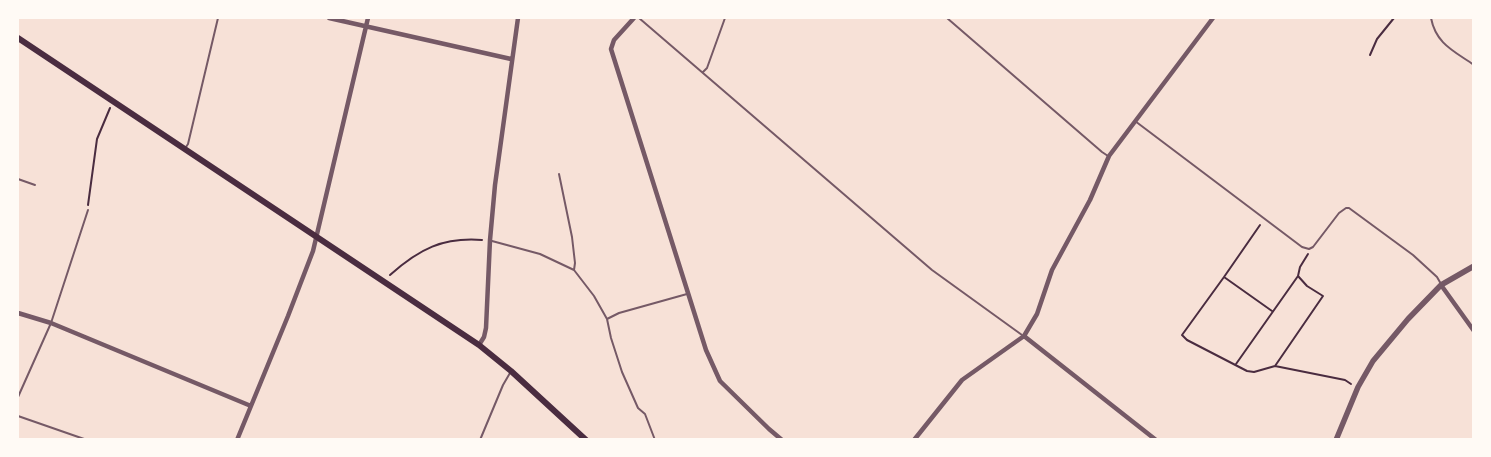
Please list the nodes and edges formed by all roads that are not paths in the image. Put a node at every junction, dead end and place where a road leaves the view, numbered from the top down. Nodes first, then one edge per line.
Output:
1 (218, 18) edge
2 (329, 18) edge
3 (368, 18) edge
4 (518, 18) edge
5 (634, 18) edge
6 (639, 18) edge
7 (725, 18) edge
8 (947, 18) edge
9 (1213, 18) edge
10 (1431, 18) edge
11 (366, 26) junction
12 (18, 38) edge
13 (511, 59) junction
14 (1474, 65) edge
15 (703, 72) junction
16 (1135, 121) junction
17 (184, 149) junction
18 (1109, 156) junction
19 (559, 174) dead end
20 (18, 179) edge
21 (35, 185) dead end
22 (88, 210) road end
23 (316, 237) junction
24 (490, 240) junction
25 (1474, 266) edge
26 (574, 270) junction
27 (1441, 285) junction
28 (687, 294) junction
29 (18, 312) edge
30 (607, 320) junction
31 (51, 323) junction
32 (1474, 331) edge
33 (1024, 336) junction
34 (480, 345) junction
35 (511, 371) junction
36 (18, 397) edge
37 (251, 406) junction
38 (18, 416) edge
39 (86, 440) edge
40 (237, 440) edge
41 (480, 440) edge
42 (586, 440) edge
43 (655, 440) edge
44 (782, 440) edge
45 (914, 440) edge
46 (1156, 440) edge
47 (1336, 440) edge

1 - 17 lane
2 - 11 street
3 - 11 street
4 - 13 street
5 - 28 street
6 - 15 lane
7 - 15 lane
8 - 18 lane
9 - 16 street
10 - 14 lane
11 - 13 street
11 - 23 street
12 - 17 main road
13 - 24 street
15 - 33 lane
16 - 18 street
16 - 27 lane
17 - 23 main road
18 - 33 street
19 - 26 lane
20 - 21 lane
22 - 31 lane
23 - 34 main road
23 - 37 street
24 - 26 lane
24 - 34 street
25 - 27 street
26 - 30 lane
27 - 32 street
27 - 47 street
28 - 30 lane
28 - 44 street
29 - 31 street
30 - 43 lane
31 - 36 lane
31 - 37 street
33 - 45 street
33 - 46 street
34 - 35 main road
35 - 41 lane
35 - 42 main road
37 - 40 street
38 - 39 lane

